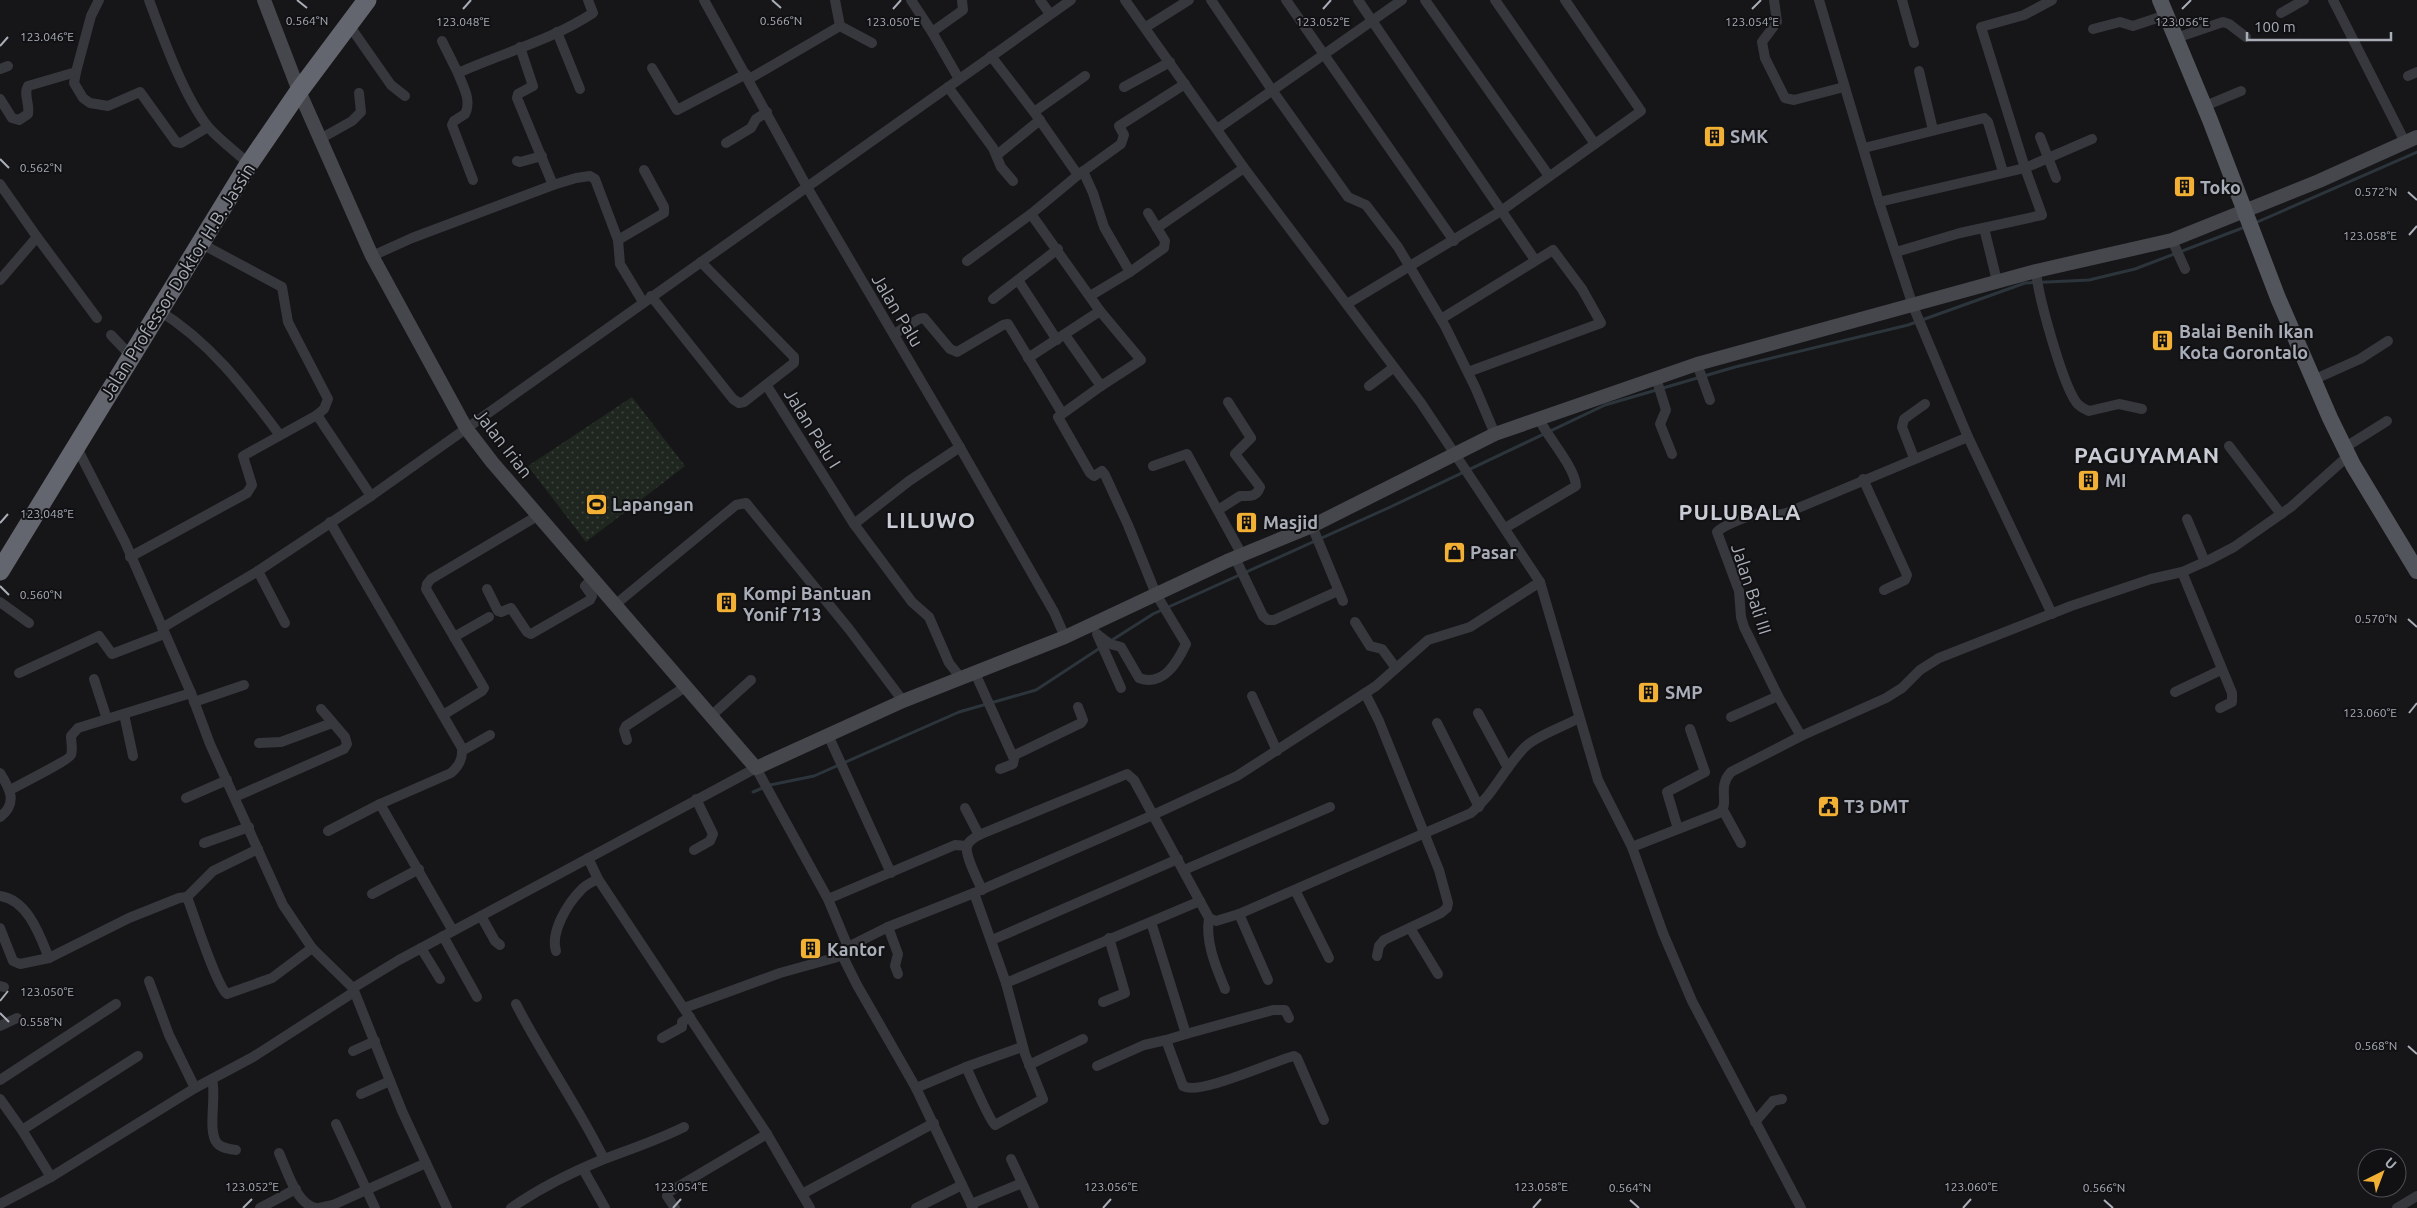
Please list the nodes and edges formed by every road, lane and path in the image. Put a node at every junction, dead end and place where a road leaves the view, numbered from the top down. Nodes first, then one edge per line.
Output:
1 (99, 0) edge
2 (149, 0) edge
3 (264, 0) edge
4 (367, 0) edge
5 (588, 0) edge
6 (704, 0) edge
7 (835, 0) edge
8 (911, 0) edge
9 (962, 0) edge
10 (1040, 0) edge
11 (1071, 0) edge
12 (1125, 0) edge
13 (1189, 0) edge
14 (1211, 0) edge
15 (1286, 0) edge
16 (1358, 0) edge
17 (1402, 0) edge
18 (1425, 0) edge
19 (1495, 0) edge
20 (1565, 0) edge
21 (1774, 0) edge
22 (1819, 0) edge
23 (1902, 0) edge
24 (2052, 0) edge
25 (2304, 0) edge
26 (2332, 0) edge
27 (2163, 8) edge
28 (2281, 13) dead end
29 (1050, 14) junction
30 (1372, 21) junction
31 (349, 24) junction
32 (840, 26) junction
33 (1146, 27) junction
34 (2093, 29) dead end
35 (557, 32) junction
36 (932, 32) junction
37 (2246, 37) dead end
38 (2176, 38) junction
39 (442, 41) dead end
40 (872, 43) dead end
41 (1914, 43) dead end
42 (520, 47) junction
43 (1324, 54) junction
44 (991, 56) junction
45 (1170, 62) junction
46 (652, 68) dead end
47 (1919, 71) dead end
48 (76, 72) junction
49 (458, 73) junction
50 (747, 76) junction
51 (1086, 76) dead end
52 (959, 79) junction
53 (1185, 84) junction
54 (948, 87) junction
55 (1124, 87) dead end
56 (1844, 87) junction
57 (580, 89) dead end
58 (1272, 90) junction
59 (299, 91) junction
60 (2241, 91) dead end
61 (359, 94) dead end
62 (405, 96) dead end
63 (0, 99) edge
64 (2205, 106) junction
65 (766, 112) junction
66 (1037, 116) junction
67 (208, 127) junction
68 (1217, 129) junction
69 (1933, 130) junction
70 (2040, 137) dead end
71 (320, 139) junction
72 (2092, 139) dead end
73 (2411, 139) edge
74 (726, 143) dead end
75 (1595, 144) junction
76 (1864, 148) junction
77 (997, 155) junction
78 (542, 156) junction
79 (2048, 157) junction
80 (517, 161) dead end
81 (249, 164) junction
82 (1244, 168) junction
83 (2026, 168) junction
84 (644, 170) dead end
85 (2003, 172) junction
86 (1080, 173) junction
87 (1549, 176) junction
88 (2056, 178) dead end
89 (474, 180) dead end
90 (1013, 181) dead end
91 (0, 184) edge
92 (553, 185) junction
93 (807, 187) junction
94 (1879, 202) junction
95 (1501, 211) junction
96 (1148, 213) dead end
97 (1031, 214) junction
98 (2248, 220) junction
99 (1158, 228) junction
100 (1984, 228) junction
101 (37, 236) junction
102 (618, 240) junction
103 (1454, 241) junction
104 (200, 243) junction
105 (2174, 243) junction
106 (1058, 249) junction
107 (372, 256) junction
108 (1899, 259) junction
109 (1535, 260) junction
110 (967, 261) dead end
111 (701, 262) junction
112 (1410, 267) junction
113 (2185, 269) dead end
114 (1130, 272) junction
115 (2037, 273) junction
116 (0, 280) edge
117 (1018, 280) junction
118 (1997, 281) junction
119 (1090, 296) junction
120 (647, 299) junction
121 (993, 300) dead end
122 (1347, 304) junction
123 (158, 310) junction
124 (1100, 311) junction
125 (1917, 314) junction
126 (97, 318) dead end
127 (1441, 319) junction
128 (894, 334) junction
129 (111, 335) dead end
130 (1061, 337) junction
131 (2388, 341) dead end
132 (130, 356) junction
133 (1028, 358) junction
134 (1393, 368) junction
135 (1468, 372) junction
136 (1700, 373) junction
137 (2313, 380) junction
138 (1659, 385) junction
139 (767, 386) junction
140 (1101, 386) junction
141 (1369, 386) dead end
142 (1710, 400) dead end
143 (1228, 402) dead end
144 (1925, 404) dead end
145 (2142, 410) dead end
146 (1062, 412) junction
147 (317, 415) junction
148 (1540, 421) junction
149 (2387, 422) dead end
150 (466, 428) junction
151 (279, 434) junction
152 (1495, 434) junction
153 (1968, 437) junction
154 (75, 445) junction
155 (2229, 446) dead end
156 (960, 447) junction
157 (2346, 452) junction
158 (1672, 454) dead end
159 (1458, 458) junction
160 (1914, 458) junction
161 (1153, 466) dead end
162 (1863, 479) junction
163 (371, 496) junction
164 (1218, 510) junction
165 (2281, 514) junction
166 (539, 515) junction
167 (2187, 519) dead end
168 (330, 522) junction
169 (854, 524) junction
170 (1511, 524) junction
171 (1313, 529) junction
172 (130, 557) junction
173 (2205, 562) junction
174 (1240, 564) junction
175 (0, 571) edge
176 (258, 571) junction
177 (2417, 571) edge
178 (2182, 572) junction
179 (593, 577) junction
180 (1540, 582) junction
181 (487, 589) dead end
182 (1884, 590) dead end
183 (1338, 591) junction
184 (1158, 598) junction
185 (1343, 601) dead end
186 (0, 602) edge
187 (616, 604) junction
188 (2052, 614) junction
189 (489, 617) dead end
190 (1355, 622) dead end
191 (29, 623) dead end
192 (285, 624) dead end
193 (163, 631) junction
194 (1065, 636) junction
195 (454, 638) junction
196 (1101, 639) junction
197 (1396, 668) junction
198 (2221, 670) junction
199 (975, 672) junction
200 (19, 673) dead end
201 (94, 678) dead end
202 (961, 678) junction
203 (751, 680) dead end
204 (244, 685) dead end
205 (686, 687) junction
206 (1121, 688) dead end
207 (2175, 692) dead end
208 (1365, 693) junction
209 (1252, 696) dead end
210 (1778, 696) junction
211 (193, 698) junction
212 (903, 702) junction
213 (1078, 707) dead end
214 (2220, 708) dead end
215 (321, 709) dead end
216 (1478, 713) dead end
217 (124, 714) junction
218 (442, 715) junction
219 (711, 716) junction
220 (1731, 717) dead end
221 (1579, 718) junction
222 (107, 719) junction
223 (332, 723) junction
224 (1437, 723) dead end
225 (1690, 729) dead end
226 (490, 735) dead end
227 (828, 735) junction
228 (1801, 736) junction
229 (627, 740) dead end
230 (259, 743) dead end
231 (462, 751) junction
232 (1277, 751) junction
233 (133, 756) dead end
234 (1013, 756) junction
235 (1508, 768) junction
236 (1000, 770) dead end
237 (0, 773) edge
238 (759, 773) junction
239 (227, 780) junction
240 (10, 790) junction
241 (236, 797) junction
242 (186, 798) dead end
243 (699, 803) junction
244 (380, 804) junction
245 (1330, 807) dead end
246 (1478, 807) junction
247 (965, 808) dead end
248 (1724, 810) junction
249 (1153, 816) junction
250 (0, 817) edge
251 (249, 827) junction
252 (1678, 828) junction
253 (328, 831) dead end
254 (1423, 833) junction
255 (978, 835) junction
256 (204, 843) dead end
257 (1742, 843) dead end
258 (967, 846) junction
259 (1632, 847) junction
260 (258, 849) junction
261 (694, 850) dead end
262 (1178, 859) junction
263 (590, 860) junction
264 (418, 869) junction
265 (1184, 870) junction
266 (891, 873) junction
267 (597, 877) junction
268 (1295, 890) junction
269 (978, 892) junction
270 (372, 894) dead end
271 (0, 896) edge
272 (188, 897) junction
273 (828, 899) junction
274 (1200, 901) junction
275 (1239, 914) junction
276 (481, 916) junction
277 (1209, 918) junction
278 (1151, 922) junction
279 (888, 927) junction
280 (0, 928) edge
281 (1410, 928) junction
282 (453, 930) junction
283 (443, 936) junction
284 (1109, 938) junction
285 (992, 940) junction
286 (500, 945) dead end
287 (312, 948) junction
288 (422, 948) junction
289 (556, 951) dead end
290 (845, 951) junction
291 (1377, 956) dead end
292 (49, 958) junction
293 (1329, 958) dead end
294 (898, 974) dead end
295 (1438, 974) dead end
296 (440, 978) dead end
297 (1268, 980) dead end
298 (148, 981) dead end
299 (1006, 983) junction
300 (1225, 989) dead end
301 (354, 990) junction
302 (477, 997) dead end
303 (1103, 1002) dead end
304 (116, 1004) dead end
305 (516, 1004) dead end
306 (687, 1012) junction
307 (17, 1018) dead end
308 (1289, 1018) dead end
309 (0, 1026) edge
310 (1186, 1034) junction
311 (662, 1038) dead end
312 (1083, 1039) dead end
313 (1166, 1040) junction
314 (375, 1041) junction
315 (1022, 1047) junction
316 (353, 1051) dead end
317 (138, 1056) dead end
318 (1029, 1065) junction
319 (1096, 1066) dead end
320 (966, 1067) junction
321 (212, 1079) junction
322 (0, 1080) edge
323 (390, 1082) junction
324 (195, 1088) junction
325 (916, 1088) junction
326 (361, 1094) dead end
327 (1782, 1099) dead end
328 (1, 1103) edge
329 (1324, 1120) dead end
330 (1755, 1122) junction
331 (934, 1123) junction
332 (336, 1124) dead end
333 (684, 1127) dead end
334 (22, 1130) junction
335 (767, 1134) junction
336 (236, 1150) dead end
337 (278, 1153) dead end
338 (604, 1159) junction
339 (1011, 1159) dead end
340 (426, 1163) junction
341 (583, 1169) junction
342 (51, 1177) junction
343 (1022, 1183) junction
344 (962, 1185) junction
345 (296, 1189) junction
346 (367, 1191) junction
347 (802, 1194) junction
348 (2417, 1196) edge
349 (0, 1204) edge
350 (972, 1206) edge
351 (260, 1208) edge
352 (317, 1208) edge
353 (375, 1208) edge
354 (447, 1208) edge
355 (511, 1208) edge
356 (605, 1208) edge
357 (675, 1208) edge
358 (810, 1208) edge
359 (916, 1208) edge
360 (1034, 1208) edge
361 (1801, 1208) edge
362 (2397, 1208) edge

1 - 48 street
2 - 67 street
3 - 59 street, Jalan Irian
4 - 31 highway, Jalan Professor Doktor H.B. Jassin
5 - 35 street
6 - 50 street, Jalan Palu
7 - 32 street
8 - 36 street
9 - 36 street
10 - 29 street
11 - 29 street
12 - 33 street
13 - 33 street
14 - 58 street
15 - 43 street
16 - 30 street
17 - 30 street
18 - 87 street
19 - 75 street
20 - 75 street
21 - 56 street
22 - 56 street
23 - 41 street
24 - 83 street
25 - 28 street
26 - 73 street
27 - 34 street
27 - 38 main road
29 - 44 street
30 - 43 street
30 - 95 street
31 - 59 highway, Jalan Professor Doktor H.B. Jassin
31 - 62 street
32 - 40 street
32 - 50 street
33 - 45 street
35 - 42 street
35 - 57 street
36 - 52 street
37 - 38 street
38 - 64 main road
39 - 49 street
42 - 49 street
42 - 78 street
43 - 58 street
43 - 103 street
44 - 52 street
44 - 66 street
45 - 53 street
45 - 55 street
46 - 50 street
47 - 69 street
48 - 63 street
48 - 67 street
49 - 89 street
50 - 65 street, Jalan Palu
51 - 66 street
52 - 54 street
53 - 68 street
53 - 86 street
54 - 77 street
54 - 93 street
56 - 76 street
58 - 68 street
58 - 112 street
59 - 71 street, Jalan Irian
59 - 81 highway, Jalan Professor Doktor H.B. Jassin
60 - 64 street
61 - 71 street
64 - 98 main road
65 - 74 street
65 - 93 street, Jalan Palu
66 - 77 street
66 - 86 street
67 - 81 street
68 - 82 street
69 - 76 street
69 - 85 street
70 - 79 street
71 - 107 street, Jalan Irian
72 - 79 street
73 - 98 street
75 - 87 street
76 - 94 street
77 - 90 street
78 - 80 street
78 - 92 street
79 - 83 street
79 - 88 street
81 - 104 highway, Jalan Professor Doktor H.B. Jassin
82 - 99 street
82 - 122 street
83 - 85 street
83 - 100 street
84 - 102 street
85 - 94 street
86 - 97 street
86 - 114 street
87 - 95 street
91 - 101 street
92 - 102 street
92 - 107 street
93 - 111 street
93 - 128 street, Jalan Palu
94 - 108 street
95 - 103 street
95 - 109 street
96 - 99 street
97 - 106 street
97 - 110 street
98 - 105 street
98 - 137 main road
99 - 114 street
100 - 108 street
100 - 118 street
101 - 116 street
101 - 126 street
102 - 120 street
103 - 112 street
104 - 123 highway, Jalan Professor Doktor H.B. Jassin
104 - 147 street
105 - 113 street
105 - 115 street
106 - 117 street
106 - 119 street
107 - 150 street, Jalan Irian
108 - 125 street
109 - 127 street
109 - 135 street
111 - 120 street
111 - 139 street, Jalan Palu I
112 - 122 street
112 - 127 street
114 - 119 street
115 - 118 street
115 - 145 street
117 - 121 street
117 - 130 street
118 - 125 street
119 - 124 street
120 - 139 street
120 - 150 street
122 - 134 street
123 - 132 highway, Jalan Professor Doktor H.B. Jassin
123 - 151 street
124 - 130 street
124 - 140 street
125 - 136 street
125 - 153 street
127 - 135 street
128 - 133 street
128 - 156 street, Jalan Palu
129 - 132 street
130 - 133 street
130 - 140 street
131 - 137 street
132 - 154 highway, Jalan Professor Doktor H.B. Jassin
133 - 146 street
134 - 141 street
134 - 159 street
135 - 152 street
136 - 138 street
136 - 142 street
137 - 157 main road
138 - 148 street
138 - 158 street
139 - 169 street, Jalan Palu I
140 - 146 street
143 - 164 street
144 - 160 street
146 - 184 street
147 - 151 street
147 - 163 street
148 - 152 street
148 - 170 street
149 - 157 street
150 - 163 street
150 - 166 street, Jalan Irian
151 - 172 street
152 - 159 street
153 - 160 street, Jalan Bali III
153 - 188 street
154 - 172 street
154 - 175 highway, Jalan Professor Doktor H.B. Jassin
155 - 165 street
156 - 169 street
156 - 194 street, Jalan Palu
157 - 165 street
157 - 177 main road
159 - 170 street
159 - 171 street
160 - 162 street, Jalan Bali III
161 - 164 street
162 - 182 street
162 - 210 street, Jalan Bali III
163 - 168 street
164 - 174 street
165 - 173 street
166 - 179 street, Jalan Irian
166 - 195 street
167 - 173 street
168 - 176 street
168 - 218 street
169 - 202 street, Jalan Palu I
170 - 180 street
171 - 174 street
171 - 183 street
172 - 193 street
173 - 178 street
174 - 183 street
174 - 184 street
176 - 192 street
176 - 193 street
178 - 188 street
178 - 198 street
179 - 181 street
179 - 187 street, Jalan Irian
180 - 197 street
180 - 221 street
183 - 185 street
184 - 196 street
184 - 196 street
186 - 191 street
187 - 205 street, Jalan Irian
187 - 212 street
188 - 228 street
189 - 195 street
190 - 197 street
193 - 200 street
193 - 211 street
194 - 196 street
194 - 199 street
195 - 218 street
196 - 206 street
197 - 208 street
198 - 207 street
198 - 214 street
199 - 202 street
199 - 234 street
201 - 222 street
202 - 212 street
203 - 219 street
204 - 211 street
205 - 219 street, Jalan Irian
205 - 229 street
208 - 232 street
208 - 254 street
209 - 232 street
210 - 220 street
210 - 228 street, Jalan Bali III
211 - 217 street
211 - 239 street
212 - 227 street
213 - 234 street
215 - 223 street
216 - 235 street
217 - 222 street
217 - 233 street
218 - 231 street
219 - 238 street, Jalan Irian
221 - 235 street
221 - 259 street
222 - 240 street
223 - 230 street
223 - 241 street
224 - 246 street
225 - 252 street
226 - 231 street
227 - 238 street
227 - 266 street
228 - 248 street
231 - 244 street
232 - 249 street
234 - 236 street
235 - 246 street
237 - 240 street
238 - 243 street
238 - 273 street
239 - 241 street
239 - 242 street
240 - 250 street
241 - 251 street
243 - 261 street
243 - 263 street
244 - 253 street
244 - 264 street
245 - 265 street
246 - 254 street
247 - 255 street
248 - 252 street
248 - 257 street
249 - 255 street
249 - 262 street
249 - 269 street
251 - 256 street
251 - 260 street
252 - 259 street
254 - 268 street
254 - 281 street
255 - 258 street
258 - 266 street
258 - 269 street
259 - 330 street
260 - 272 street
260 - 287 street
262 - 265 street
262 - 285 street
263 - 267 street
263 - 276 street
264 - 270 street
264 - 282 street
265 - 274 street
266 - 273 street
267 - 289 street
267 - 306 street
268 - 275 street
268 - 293 street
269 - 279 street
269 - 285 street
271 - 292 street
272 - 287 street
272 - 292 street
273 - 290 street
274 - 277 street
274 - 278 street
275 - 277 street
275 - 297 street
276 - 282 street
276 - 286 street
277 - 300 street
278 - 284 street
278 - 310 street
279 - 290 street
279 - 294 street
280 - 292 street
281 - 291 street
281 - 295 street
282 - 283 street
283 - 288 street
283 - 302 street
284 - 299 street
284 - 303 street
285 - 299 street
287 - 301 street
288 - 296 street
288 - 301 street
290 - 306 street
290 - 325 street
298 - 324 street
299 - 315 street
301 - 314 street
301 - 321 street
304 - 322 street
305 - 338 street
306 - 311 street
306 - 335 street
307 - 309 street
308 - 310 street
310 - 313 street
312 - 318 street
313 - 319 street
313 - 329 street
314 - 316 street
314 - 323 street
315 - 318 street
315 - 320 street
317 - 334 street
318 - 320 street
320 - 325 street
321 - 324 street
321 - 336 street
323 - 326 street
323 - 340 street
324 - 342 street
325 - 331 street
327 - 330 street
328 - 334 street
330 - 361 street
331 - 344 street
331 - 347 street
332 - 346 street
333 - 338 street
334 - 342 street
335 - 347 street
335 - 357 street
337 - 345 street
338 - 341 street
339 - 343 street
340 - 346 street
340 - 354 street
341 - 355 street
341 - 356 street
342 - 349 street
343 - 350 street
343 - 360 street
344 - 350 street
344 - 359 street
345 - 351 street
345 - 352 street
346 - 352 street
346 - 353 street
347 - 358 street
348 - 362 street

